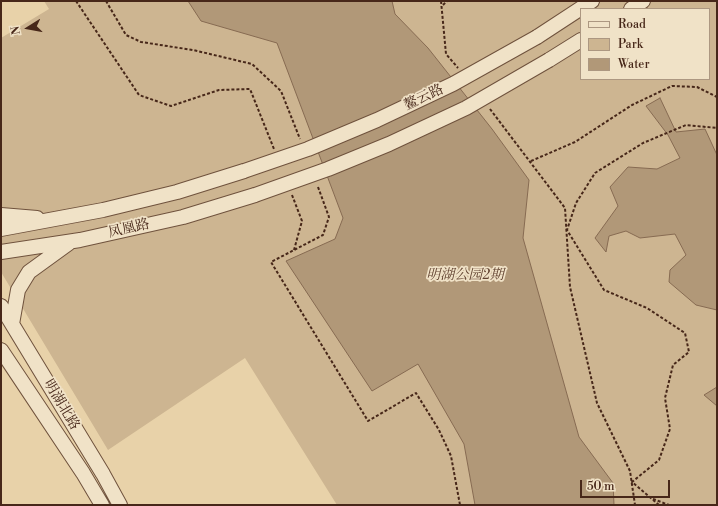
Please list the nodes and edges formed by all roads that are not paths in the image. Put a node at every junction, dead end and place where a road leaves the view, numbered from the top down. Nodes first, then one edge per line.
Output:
1 (592, 1) edge
2 (643, 1) edge
3 (581, 8) edge
4 (633, 8) edge
5 (580, 9) edge
6 (580, 41) edge
7 (244, 171) joint
8 (255, 195) joint
9 (1, 215) edge
10 (56, 219) junction
11 (1, 229) edge
12 (72, 241) junction
13 (1, 252) edge
14 (1, 306) edge
15 (12, 324) junction
16 (1, 350) edge
17 (102, 505) edge
18 (120, 505) edge

1 - 3 street, 鳌云路, bridge
2 - 4 street
5 - 7 street, 鳌云路, bridge
6 - 8 street, 鳌云路, bridge
7 - 10 street, 凤凰路
8 - 12 street, 凤凰路
9 - 10 street
10 - 11 street, 凤凰路
12 - 13 street, 凤凰路
12 - 15 street
14 - 15 street, 明湖北路
15 - 18 street, 明湖北路
16 - 17 street, 明湖北路

